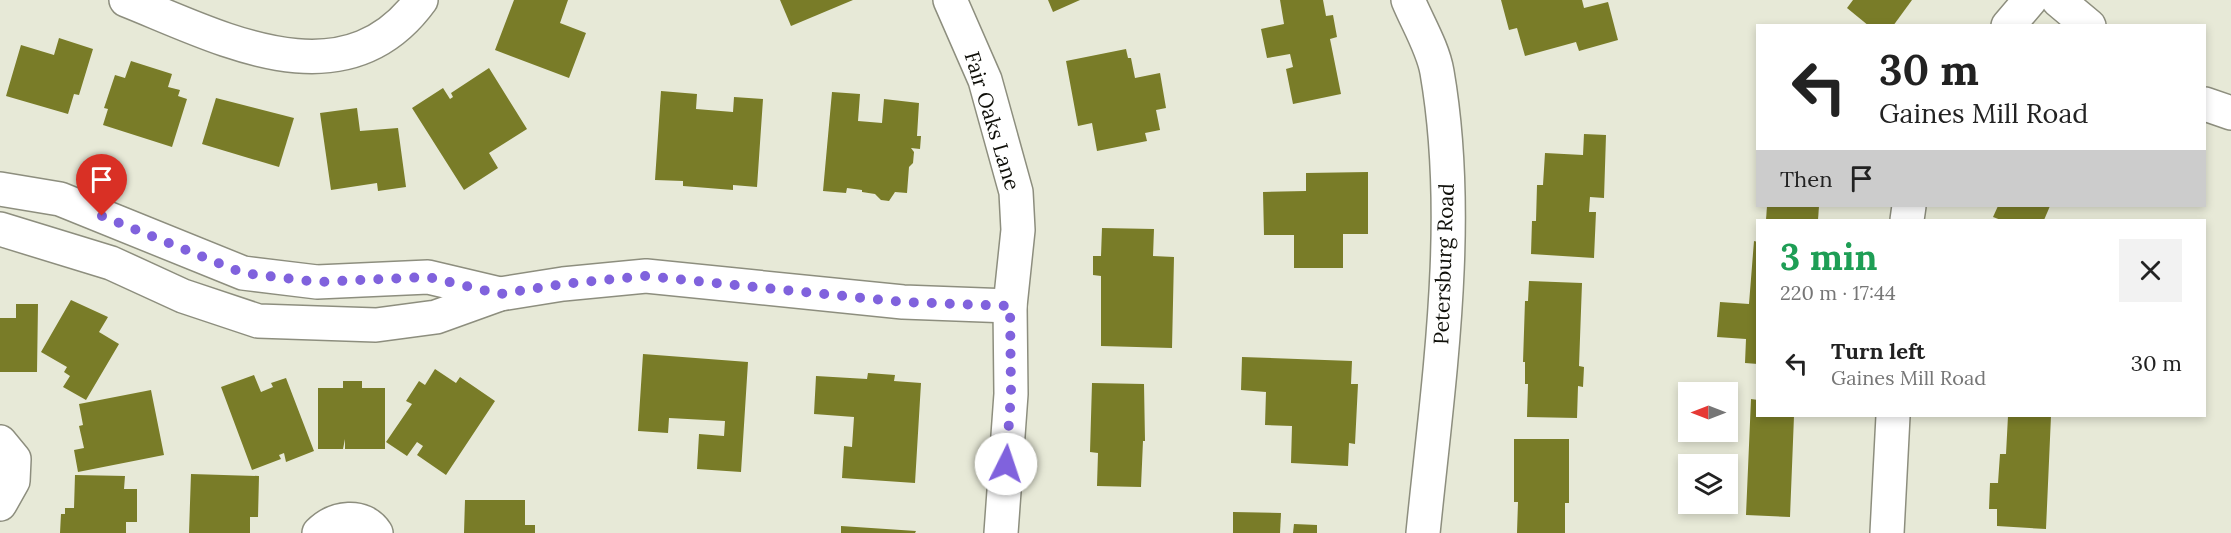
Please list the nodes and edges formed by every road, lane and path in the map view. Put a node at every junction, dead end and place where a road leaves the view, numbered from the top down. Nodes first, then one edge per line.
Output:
1 (126, 0) edge
2 (421, 0) edge
3 (950, 0) edge
4 (1408, 0) edge
5 (2030, 0) edge
6 (2058, 0) edge
7 (2010, 24) edge
8 (2087, 24) edge
9 (2206, 104) edge
10 (2231, 113) edge
11 (0, 189) edge
12 (0, 229) edge
13 (500, 294) junction
14 (1010, 306) junction
15 (1893, 417) edge
16 (0, 442) edge
17 (0, 504) edge
18 (319, 533) edge
19 (376, 533) edge
20 (1001, 533) edge
21 (1423, 533) edge
22 (1887, 533) edge

1 - 2 street
3 - 14 street, Fair Oaks Lane
4 - 21 street, Petersburg Road
5 - 7 street
6 - 8 street
9 - 10 street
11 - 13 street
12 - 13 street
13 - 14 street
14 - 20 street, Fair Oaks Lane
15 - 22 street
16 - 17 street
18 - 19 street

